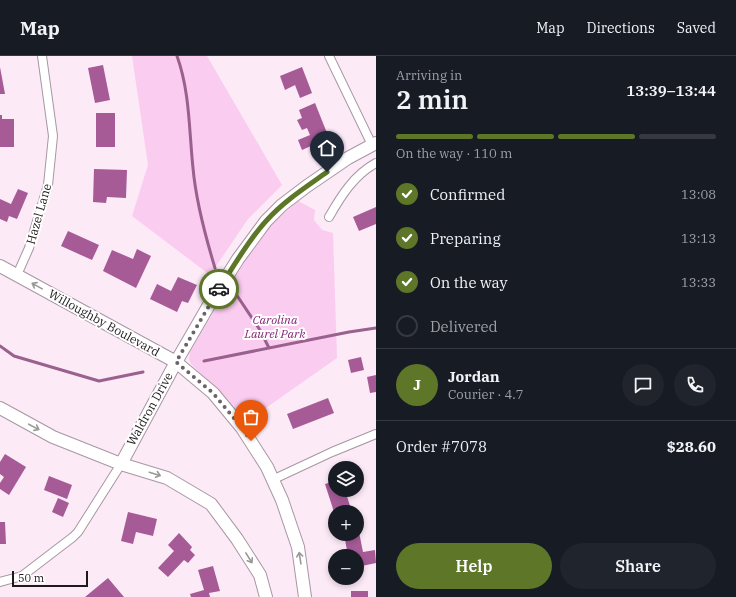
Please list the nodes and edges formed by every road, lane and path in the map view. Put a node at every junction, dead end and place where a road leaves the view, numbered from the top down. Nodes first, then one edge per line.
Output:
1 (42, 56) edge
2 (329, 56) edge
3 (374, 144) edge
4 (376, 163) edge
5 (329, 217) dead end
6 (0, 266) edge
7 (17, 275) junction
8 (176, 362) junction
9 (0, 408) edge
10 (376, 434) edge
11 (121, 464) junction
12 (272, 480) junction
13 (0, 582) edge
14 (266, 597) edge
15 (305, 597) edge

1 - 7 street, Hazel Lane
2 - 3 street
3 - 8 street, Waldron Drive
4 - 5 street
6 - 7 street, Willoughby Boulevard
8 -> 7 street, Willoughby Boulevard
8 - 11 street, Waldron Drive
8 - 12 street, Willoughby Boulevard
9 -> 11 street
10 - 12 street
11 - 13 street, Waldron Drive
11 -> 14 street
15 -> 12 street, Willoughby Boulevard

